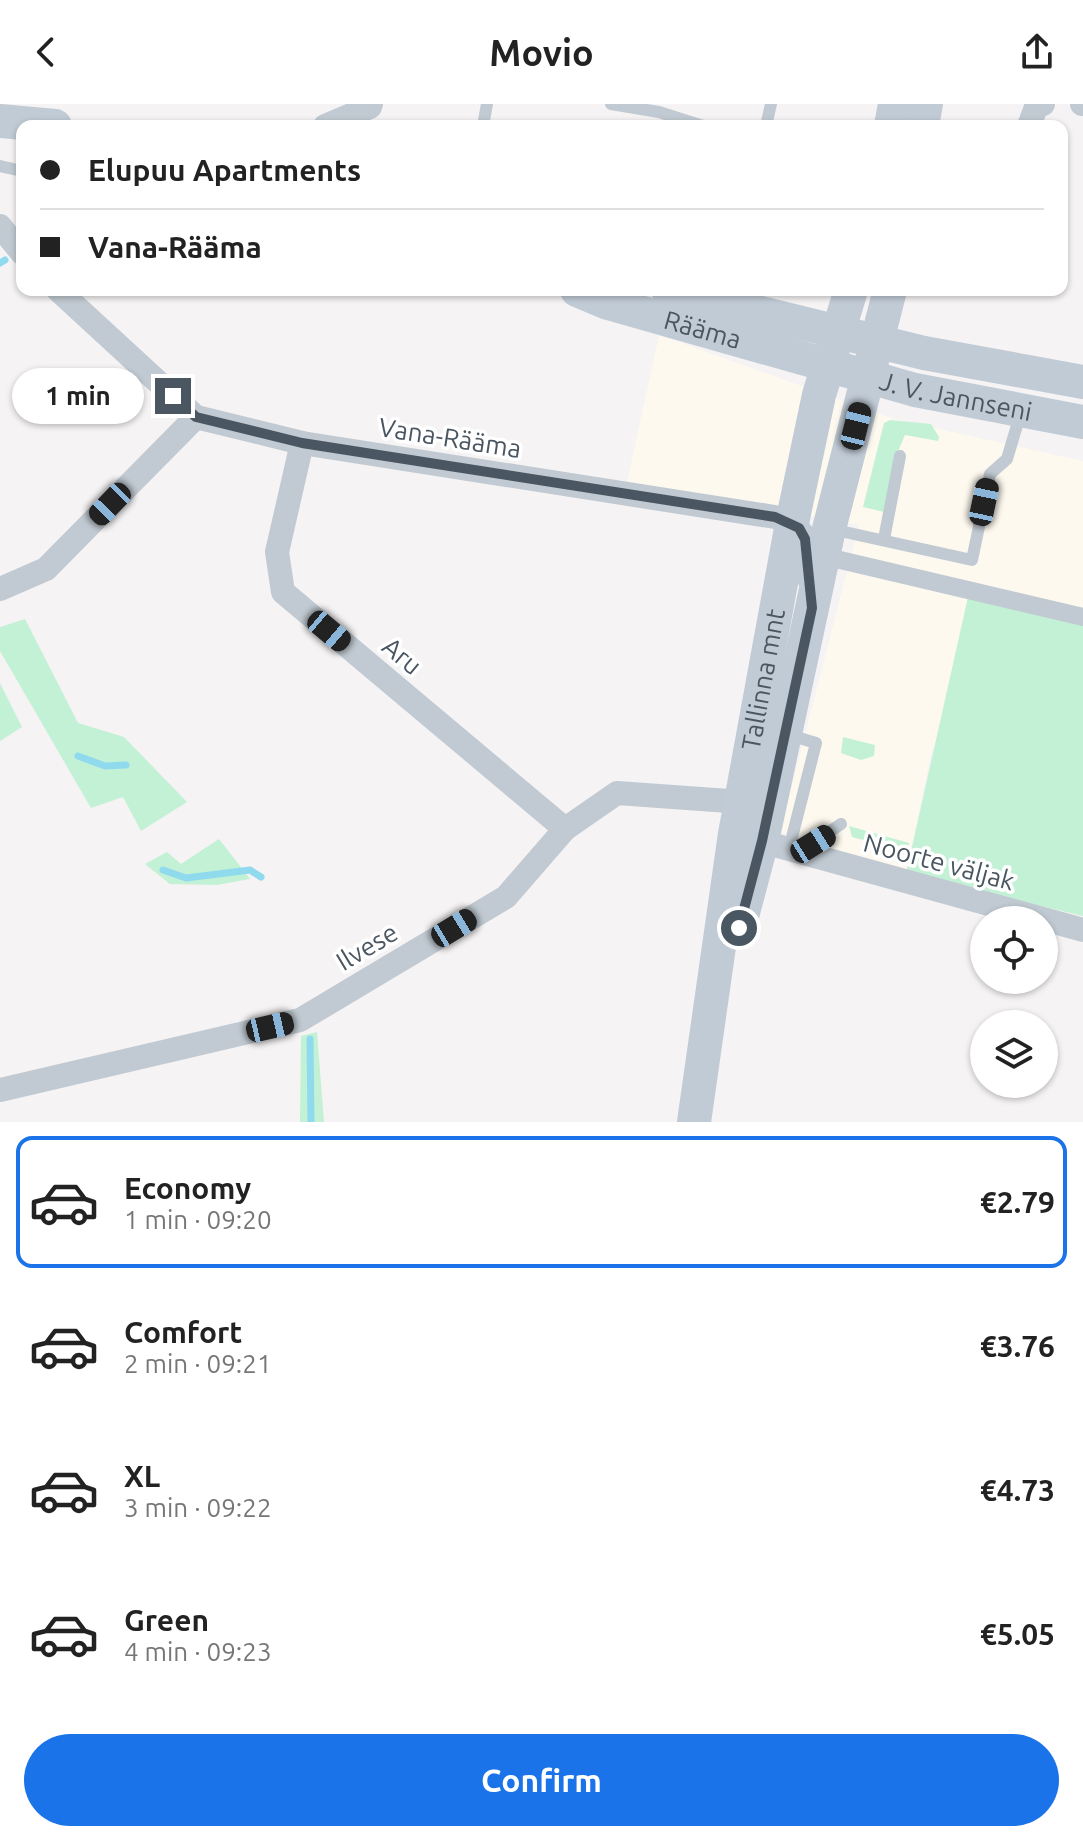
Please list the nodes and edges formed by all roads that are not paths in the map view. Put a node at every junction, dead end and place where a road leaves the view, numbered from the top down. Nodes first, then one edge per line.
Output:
1 (371, 104) edge
2 (611, 104) edge
3 (1043, 104) edge
4 (329, 120) edge
5 (683, 120) edge
6 (1031, 120) edge
7 (0, 226) edge
8 (16, 246) edge
9 (65, 296) edge
10 (591, 296) edge
11 (849, 296) edge
12 (889, 296) edge
13 (734, 298) edge
14 (839, 332) junction
15 (878, 342) junction
16 (828, 365) junction
17 (869, 378) junction
18 (1083, 382) edge
19 (1083, 393) edge
20 (1021, 412) junction
21 (196, 417) junction
22 (1083, 422) edge
23 (302, 443) junction
24 (900, 456) dead end
25 (792, 523) junction
26 (884, 539) junction
27 (826, 542) junction
28 (0, 589) edge
29 (812, 608) junction
30 (1083, 617) edge
31 (785, 734) junction
32 (841, 824) dead end
33 (565, 829) junction
34 (766, 830) junction
35 (1083, 930) edge
36 (0, 1090) edge
37 (694, 1122) edge

1 - 4 street
2 - 5 lane
3 - 6 street
7 - 8 street
9 - 21 street, Vana-Rääma
10 - 16 main road, Rääma
11 - 14 main road, Tallinna mnt
12 - 15 main road, Tallinna mnt
13 - 14 main road, Rääma
14 - 15 main road, J. V. Jannseni
14 - 16 main road, Tallinna mnt
15 - 17 main road, Tallinna mnt
15 - 18 main road, J. V. Jannseni
16 - 17 main road, J. V. Jannseni
16 - 25 main road, Tallinna mnt
17 - 20 main road, J. V. Jannseni
17 - 27 main road, Tallinna mnt
19 - 20 main road
20 - 22 main road, J. V. Jannseni
20 - 26 lane
21 - 23 street, Vana-Rääma
21 - 28 street
23 - 25 street, Vana-Rääma
23 - 33 street, Aru
24 - 26 lane
25 - 29 street
25 - 34 main road, Tallinna mnt
26 - 27 lane
27 - 29 main road, Tallinna mnt
27 - 30 street
29 - 31 main road, Tallinna mnt
31 - 34 main road, Tallinna mnt
31 - 34 lane
32 - 34 lane
33 - 34 street, Ilvese
33 - 36 street, Ilvese
34 - 35 street, Noorte väljak
34 - 37 main road, Tallinna mnt

